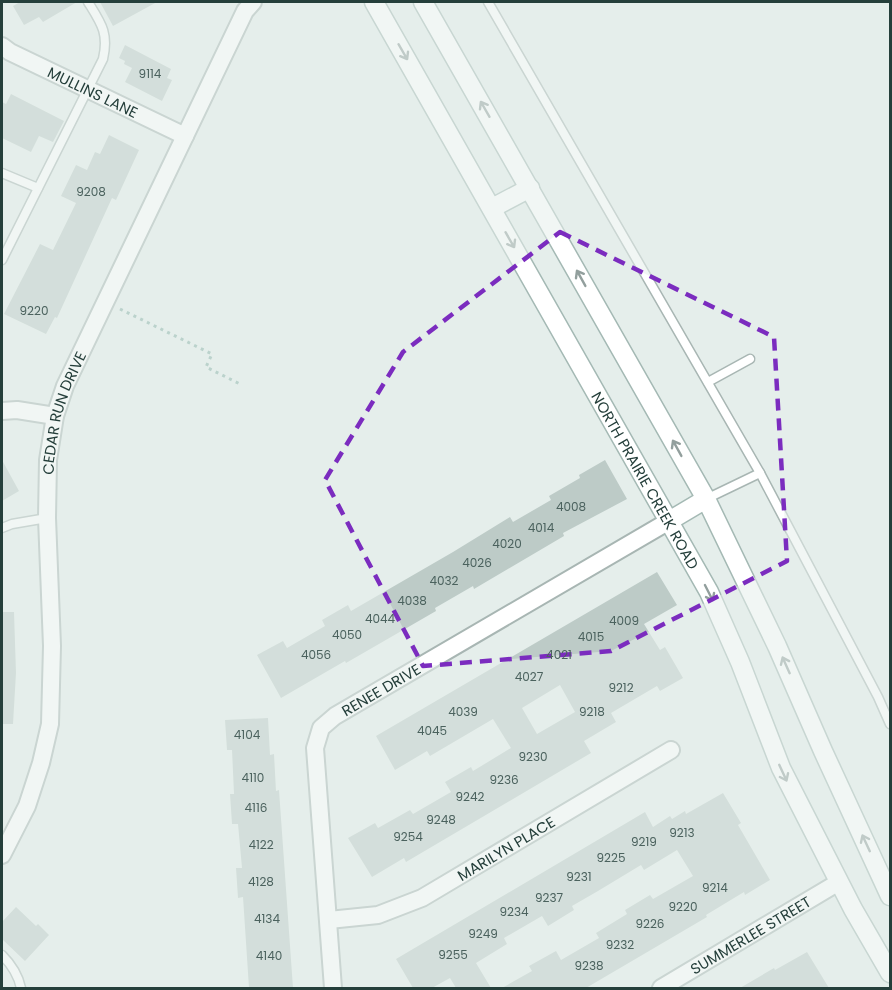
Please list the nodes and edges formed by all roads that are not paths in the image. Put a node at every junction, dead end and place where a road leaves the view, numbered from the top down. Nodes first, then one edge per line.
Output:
1 (88, 2) edge
2 (231, 2) edge
3 (374, 2) edge
4 (423, 2) edge
5 (488, 2) edge
6 (249, 6) edge
7 (2, 46) edge
8 (88, 90) junction
9 (185, 136) junction
10 (2, 172) edge
11 (38, 188) junction
12 (530, 188) junction
13 (492, 208) junction
14 (2, 260) edge
15 (750, 359) dead end
16 (708, 382) junction
17 (2, 411) edge
18 (55, 416) junction
19 (760, 473) junction
20 (706, 499) junction
21 (47, 518) junction
22 (669, 521) junction
23 (2, 528) edge
24 (891, 724) edge
25 (671, 750) dead end
26 (2, 855) edge
27 (839, 882) junction
28 (891, 896) edge
29 (329, 920) junction
30 (2, 956) edge
31 (891, 974) edge
32 (21, 988) edge
33 (333, 988) edge
34 (661, 988) edge

1 - 8 lane
2 - 6 street
3 -> 13 main road, NORTH PRAIRIE CREEK ROAD
12 -> 4 main road
5 - 16 lane
6 - 9 street, CEDAR RUN DRIVE
7 - 8 street, MULLINS LANE
8 - 9 street, MULLINS LANE
8 - 11 lane
9 - 18 street, CEDAR RUN DRIVE
10 - 11 lane
11 - 14 lane
12 - 13 main road
20 -> 12 main road
13 -> 22 main road, NORTH PRAIRIE CREEK ROAD
15 - 16 lane
16 - 19 lane
17 - 18 street
18 - 21 street, CEDAR RUN DRIVE
19 - 20 lane
19 - 24 lane
20 - 22 main road
28 -> 20 main road
21 - 23 lane
21 - 26 street, CEDAR RUN DRIVE
22 -> 27 main road, NORTH PRAIRIE CREEK ROAD
22 - 29 street, RENEE DRIVE
25 - 29 street, MARILYN PLACE
27 - 31 main road, NORTH PRAIRIE CREEK ROAD
27 - 34 street, SUMMERLEE STREET
29 - 33 street, RENEE DRIVE
30 - 32 lane

